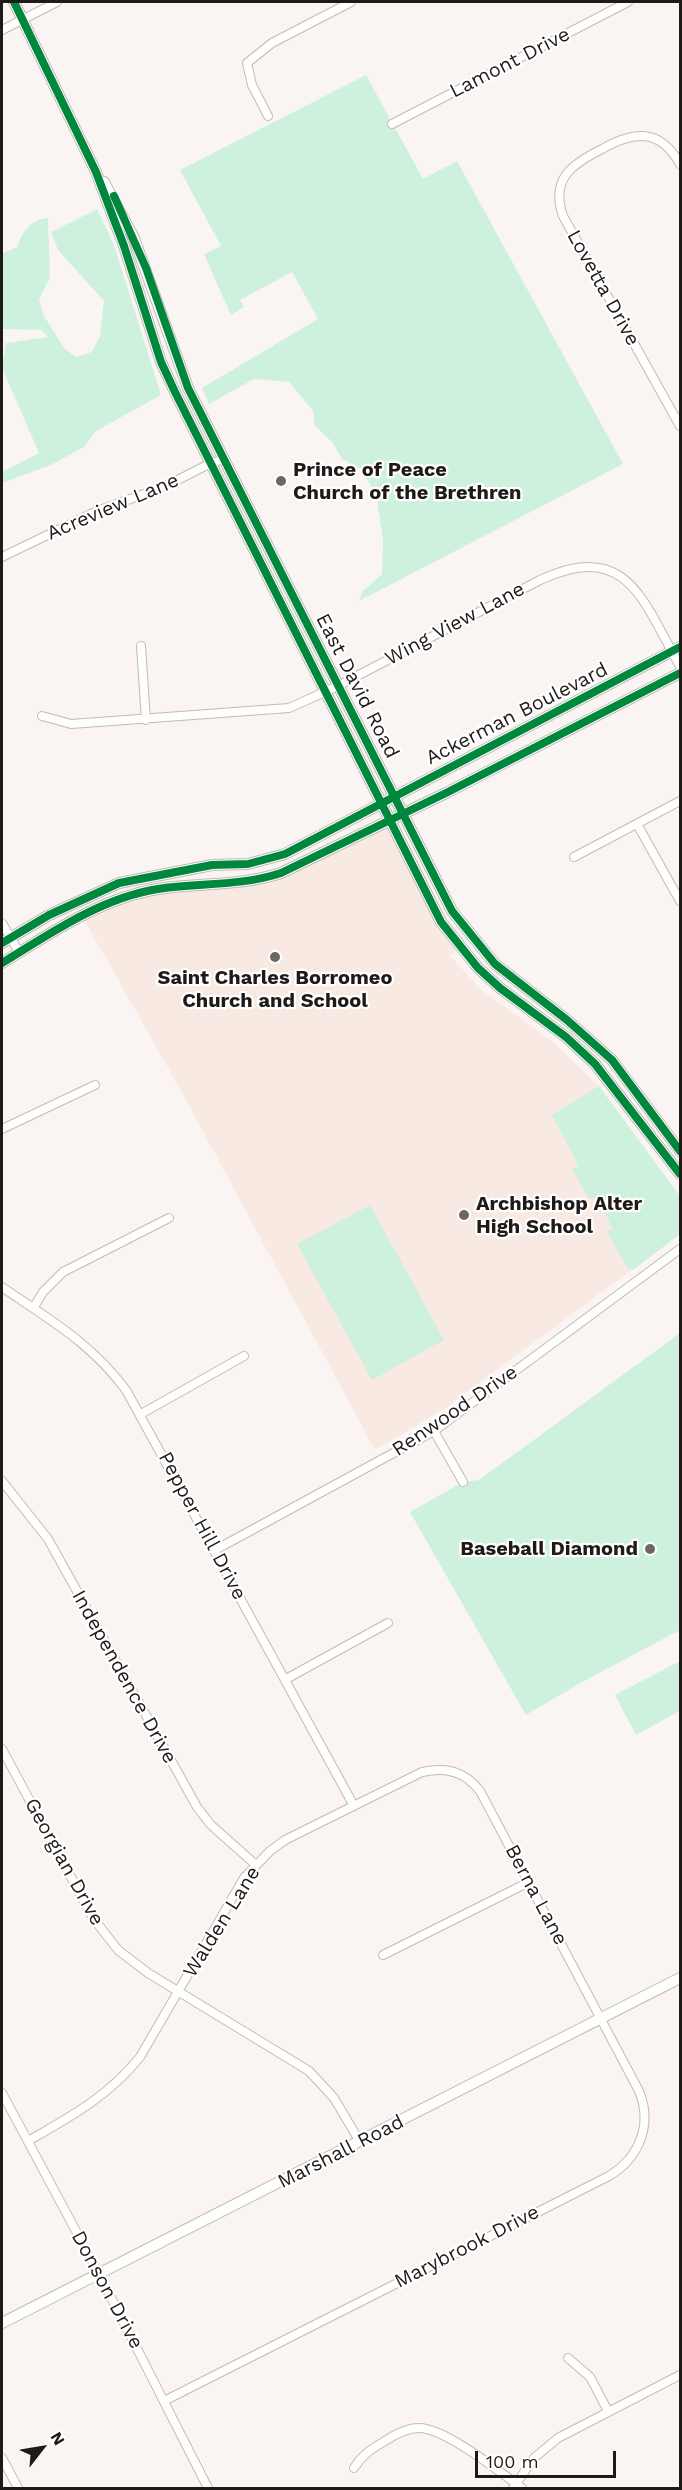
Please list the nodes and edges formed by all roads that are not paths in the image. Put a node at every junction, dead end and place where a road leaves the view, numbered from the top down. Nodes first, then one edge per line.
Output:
1 (14, 2) edge
2 (57, 2) edge
3 (351, 2) edge
4 (628, 2) edge
5 (23, 18) junction
6 (2, 30) edge
7 (268, 116) dead end
8 (392, 124) dead end
9 (681, 164) edge
10 (96, 171) junction
11 (195, 400) junction
12 (681, 426) edge
13 (225, 459) junction
14 (209, 464) junction
15 (2, 557) edge
16 (141, 646) dead end
17 (676, 649) edge
18 (681, 666) edge
19 (681, 673) edge
20 (338, 686) junction
21 (324, 692) junction
22 (42, 716) dead end
23 (146, 720) junction
24 (394, 796) junction
25 (681, 801) edge
26 (380, 806) junction
27 (402, 814) junction
28 (388, 820) junction
29 (637, 824) junction
30 (574, 856) dead end
31 (681, 901) edge
32 (2, 923) edge
33 (6, 940) edge
34 (19, 952) junction
35 (2, 963) edge
36 (95, 1085) dead end
37 (2, 1129) edge
38 (681, 1151) edge
39 (681, 1174) edge
40 (169, 1218) dead end
41 (681, 1250) edge
42 (2, 1287) edge
43 (34, 1307) junction
44 (244, 1356) dead end
45 (141, 1414) junction
46 (434, 1431) junction
47 (2, 1481) edge
48 (464, 1482) dead end
49 (215, 1550) junction
50 (388, 1623) dead end
51 (286, 1679) junction
52 (2, 1749) edge
53 (463, 1775) joint
54 (354, 1806) junction
55 (256, 1865) junction
56 (530, 1882) junction
57 (383, 1955) dead end
58 (681, 1978) edge
59 (179, 1991) junction
60 (603, 2019) junction
61 (2, 2093) edge
62 (28, 2140) junction
63 (360, 2142) junction
64 (99, 2274) junction
65 (2, 2324) edge
66 (568, 2358) dead end
67 (681, 2375) edge
68 (164, 2401) junction
69 (608, 2411) junction
70 (2, 2458) edge
71 (354, 2468) dead end
72 (517, 2487) edge
73 (18, 2488) edge
74 (208, 2488) edge

1 - 5 street, East David Road
2 - 5 street
3 - 7 street
4 - 8 street, Lamont Drive
5 - 6 street
5 - 10 street, East David Road
9 - 12 street, Lovetta Drive
10 - 11 street, East David Road
10 - 14 street, East David Road
11 - 13 street, East David Road
11 - 14 street
13 - 14 street, Acreview Lane
13 - 20 street, East David Road
14 - 15 street, Acreview Lane
14 - 21 street, East David Road
16 - 23 street
17 - 18 street, Wing View Lane
17 - 20 street, Wing View Lane
17 - 24 street, Ackerman Boulevard
19 - 27 street, Ackerman Boulevard
20 - 21 street, Wing View Lane
20 - 24 street, East David Road
21 - 23 street, Wing View Lane
21 - 26 street, East David Road
22 - 23 street, Wing View Lane
24 - 26 street, Ackerman Boulevard
24 - 27 street, East David Road
25 - 29 street
26 - 28 street, East David Road
26 - 33 street, Ackerman Boulevard
27 - 28 street, Ackerman Boulevard
27 - 38 street, East David Road
28 - 34 street, Ackerman Boulevard
28 - 39 street, East David Road
29 - 30 street
29 - 31 street
32 - 33 street
33 - 34 street
34 - 35 street, Ackerman Boulevard
36 - 37 street
40 - 43 street
41 - 46 street, Renwood Drive
42 - 43 street, Pepper Hill Drive
43 - 45 street, Pepper Hill Drive
44 - 45 street
45 - 49 street, Pepper Hill Drive
46 - 48 street
46 - 49 street, Renwood Drive
47 - 55 street, Independence Drive
49 - 51 street, Pepper Hill Drive
50 - 51 street
51 - 54 street, Pepper Hill Drive
52 - 59 street, Georgian Drive
53 - 54 street, Walden Lane
53 - 56 street, Berna Lane
54 - 55 street, Walden Lane
55 - 59 street, Walden Lane
56 - 57 street
56 - 60 street, Berna Lane
58 - 60 street, Marshall Road
59 - 62 street, Walden Lane
59 - 63 street, Georgian Drive
60 - 63 street, Marshall Road
60 - 68 street, Marybrook Drive
61 - 62 street, Donson Drive
62 - 64 street, Donson Drive
63 - 64 street, Marshall Road
64 - 65 street, Marshall Road
64 - 68 street, Donson Drive
66 - 69 street
67 - 69 street
68 - 74 street, Donson Drive
69 - 72 street
70 - 73 street
71 - 72 street

